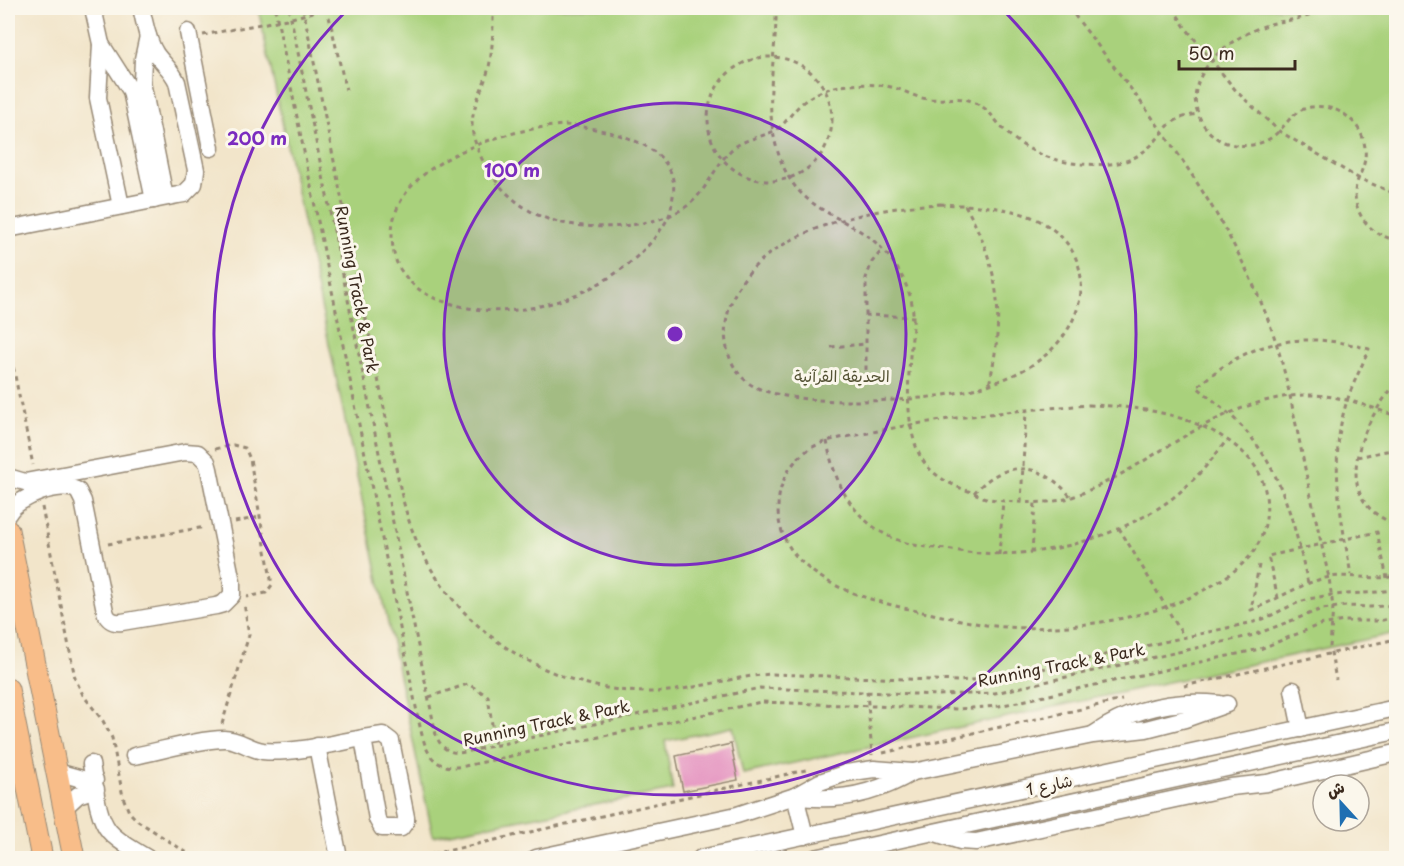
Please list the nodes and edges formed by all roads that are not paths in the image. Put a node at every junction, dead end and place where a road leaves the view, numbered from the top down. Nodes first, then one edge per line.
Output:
1 (93, 8) edge
2 (141, 8) edge
3 (189, 35) road end
4 (148, 36) junction
5 (101, 44) junction
6 (197, 77) junction
7 (177, 81) junction
8 (211, 148) dead end
9 (160, 199) junction
10 (121, 206) junction
11 (8, 229) edge
12 (8, 477) edge
13 (37, 486) junction
14 (8, 514) edge
15 (8, 530) edge
16 (11, 558) edge
17 (8, 689) edge
18 (1293, 690) dead end
19 (1396, 708) edge
20 (1301, 729) junction
21 (1396, 731) edge
22 (1093, 735) junction
23 (363, 738) junction
24 (317, 746) junction
25 (1396, 753) edge
26 (134, 756) dead end
27 (1236, 766) junction
28 (57, 772) junction
29 (913, 772) junction
30 (1286, 777) junction
31 (94, 778) junction
32 (795, 796) junction
33 (64, 808) junction
34 (934, 832) junction
35 (805, 836) junction
36 (871, 852) edge
37 (42, 858) edge
38 (74, 858) edge
39 (147, 858) edge
40 (339, 858) edge
41 (536, 858) edge
42 (701, 858) edge
43 (822, 858) edge

1 - 5 street
2 - 4 street
3 - 6 street
4 - 7 street
4 - 9 street
5 - 9 street
5 - 10 street
6 - 7 street
6 - 8 street
7 - 9 street
9 - 10 street
10 - 11 street
12 - 13 street
13 - 13 street
13 - 14 street
15 - 16 main road
16 - 28 main road
17 - 37 main road
18 - 20 street
19 - 20 street, شارع 1
20 - 35 street, شارع 1
21 - 27 street, شارع 1
22 - 22 street
22 - 29 street
23 - 23 street
23 - 24 street
24 - 26 street
24 - 40 street
25 - 30 street
27 - 30 street
27 - 34 street, شارع 1
28 - 31 street
28 - 33 main road
29 - 32 street
29 - 32 street
30 - 34 street
31 - 33 street
31 - 39 street
32 - 35 street
32 - 41 street
33 - 38 main road
34 - 36 street, شارع 1
35 - 42 street, شارع 1
36 - 43 street, شارع 1

